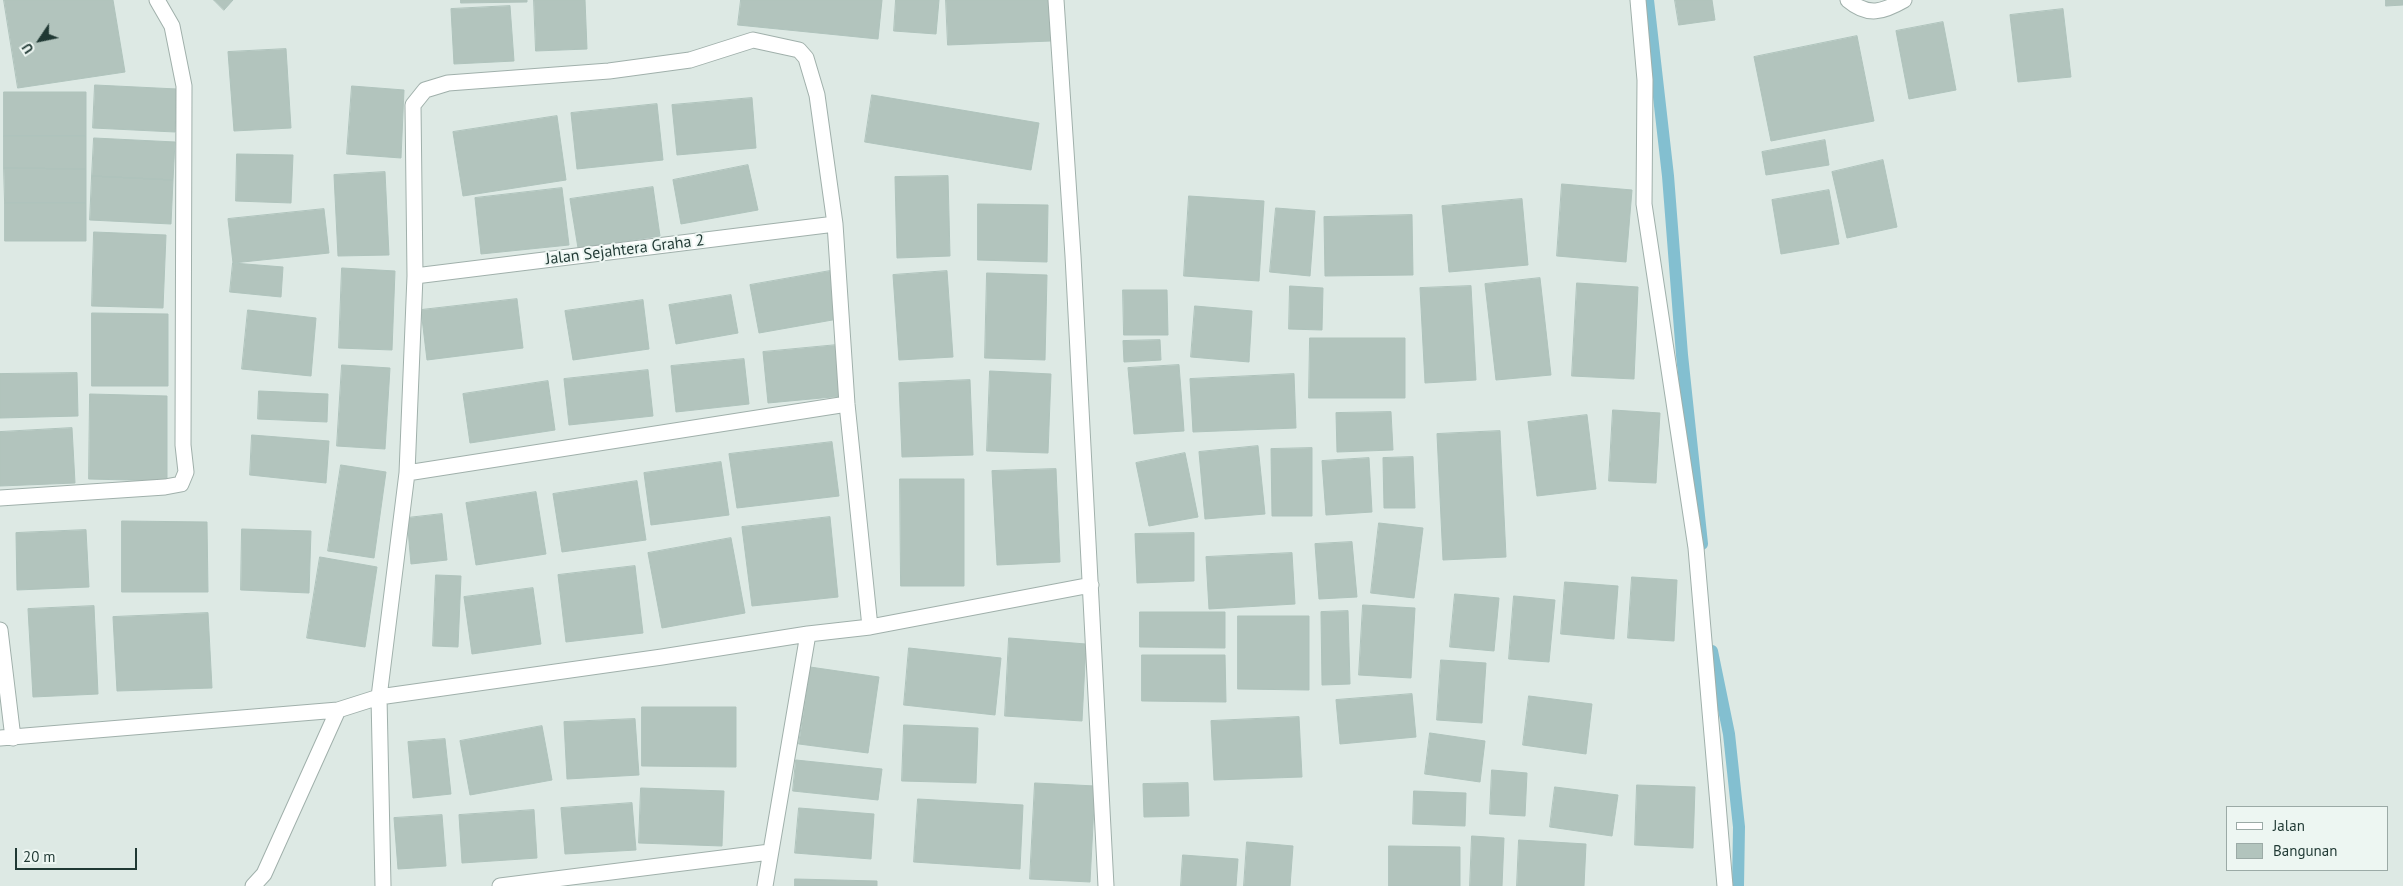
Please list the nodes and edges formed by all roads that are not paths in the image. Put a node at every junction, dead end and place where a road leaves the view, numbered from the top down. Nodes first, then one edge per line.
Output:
1 (157, 0) edge
2 (1056, 0) edge
3 (1638, 0) edge
4 (1848, 0) edge
5 (1904, 0) edge
6 (835, 224) junction
7 (415, 276) junction
8 (847, 404) junction
9 (407, 473) junction
10 (0, 498) edge
11 (1091, 585) junction
12 (870, 627) junction
13 (0, 630) edge
14 (808, 634) junction
15 (379, 697) junction
16 (338, 710) junction
17 (7, 738) edge
18 (770, 852) junction
19 (253, 886) edge
20 (383, 886) edge
21 (500, 886) edge
22 (765, 886) edge
23 (1106, 886) edge
24 (1725, 886) edge

1 - 10 street
2 - 11 street
3 - 24 street
4 - 5 street
6 - 7 street, Jalan Sejahtera Graha 2
6 - 7 street
6 - 8 street
7 - 9 street
8 - 9 street
8 - 12 street
9 - 15 street
11 - 12 street
11 - 23 street
12 - 14 street
13 - 17 street
14 - 15 street
14 - 18 street
15 - 16 street
15 - 20 street
16 - 17 street
16 - 19 street
18 - 21 street
18 - 22 street

